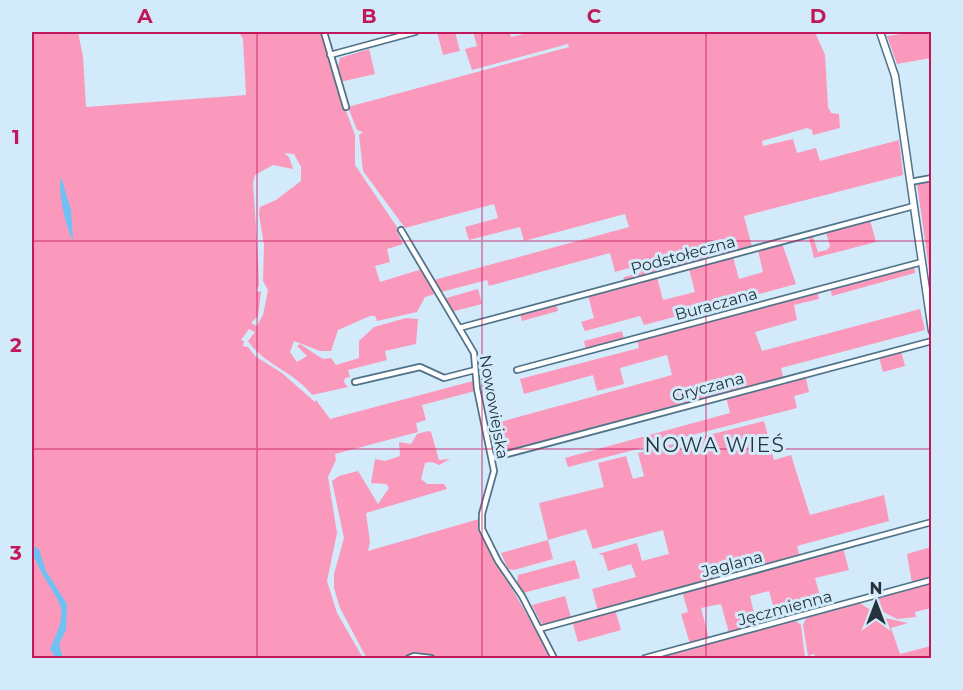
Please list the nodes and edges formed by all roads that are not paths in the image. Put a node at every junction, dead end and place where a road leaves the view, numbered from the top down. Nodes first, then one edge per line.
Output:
1 (324, 32) edge
2 (415, 32) edge
3 (880, 32) edge
4 (330, 55) junction
5 (346, 107) dead end
6 (932, 178) edge
7 (910, 182) junction
8 (914, 206) junction
9 (401, 230) dead end
10 (922, 262) junction
11 (459, 328) junction
12 (932, 332) edge
13 (932, 341) edge
14 (475, 370) junction
15 (517, 370) dead end
16 (355, 382) dead end
17 (492, 458) junction
18 (932, 522) edge
19 (932, 580) edge
20 (539, 628) junction
21 (409, 658) edge
22 (431, 658) edge
23 (554, 658) edge
24 (645, 658) edge

1 - 4 street
2 - 4 street
3 - 7 main road
4 - 5 street
6 - 7 street
7 - 8 main road
8 - 10 main road
8 - 11 street, Podstołeczna
9 - 11 street, Nowowiejska
10 - 12 main road
10 - 15 street, Buraczana
11 - 14 street, Nowowiejska
13 - 17 street, Gryczana
14 - 16 street
14 - 17 street, Nowowiejska
17 - 20 street, Nowowiejska
18 - 20 street, Jaglana
19 - 24 street, Jęczmienna
20 - 23 street, Nowowiejska
21 - 22 street

